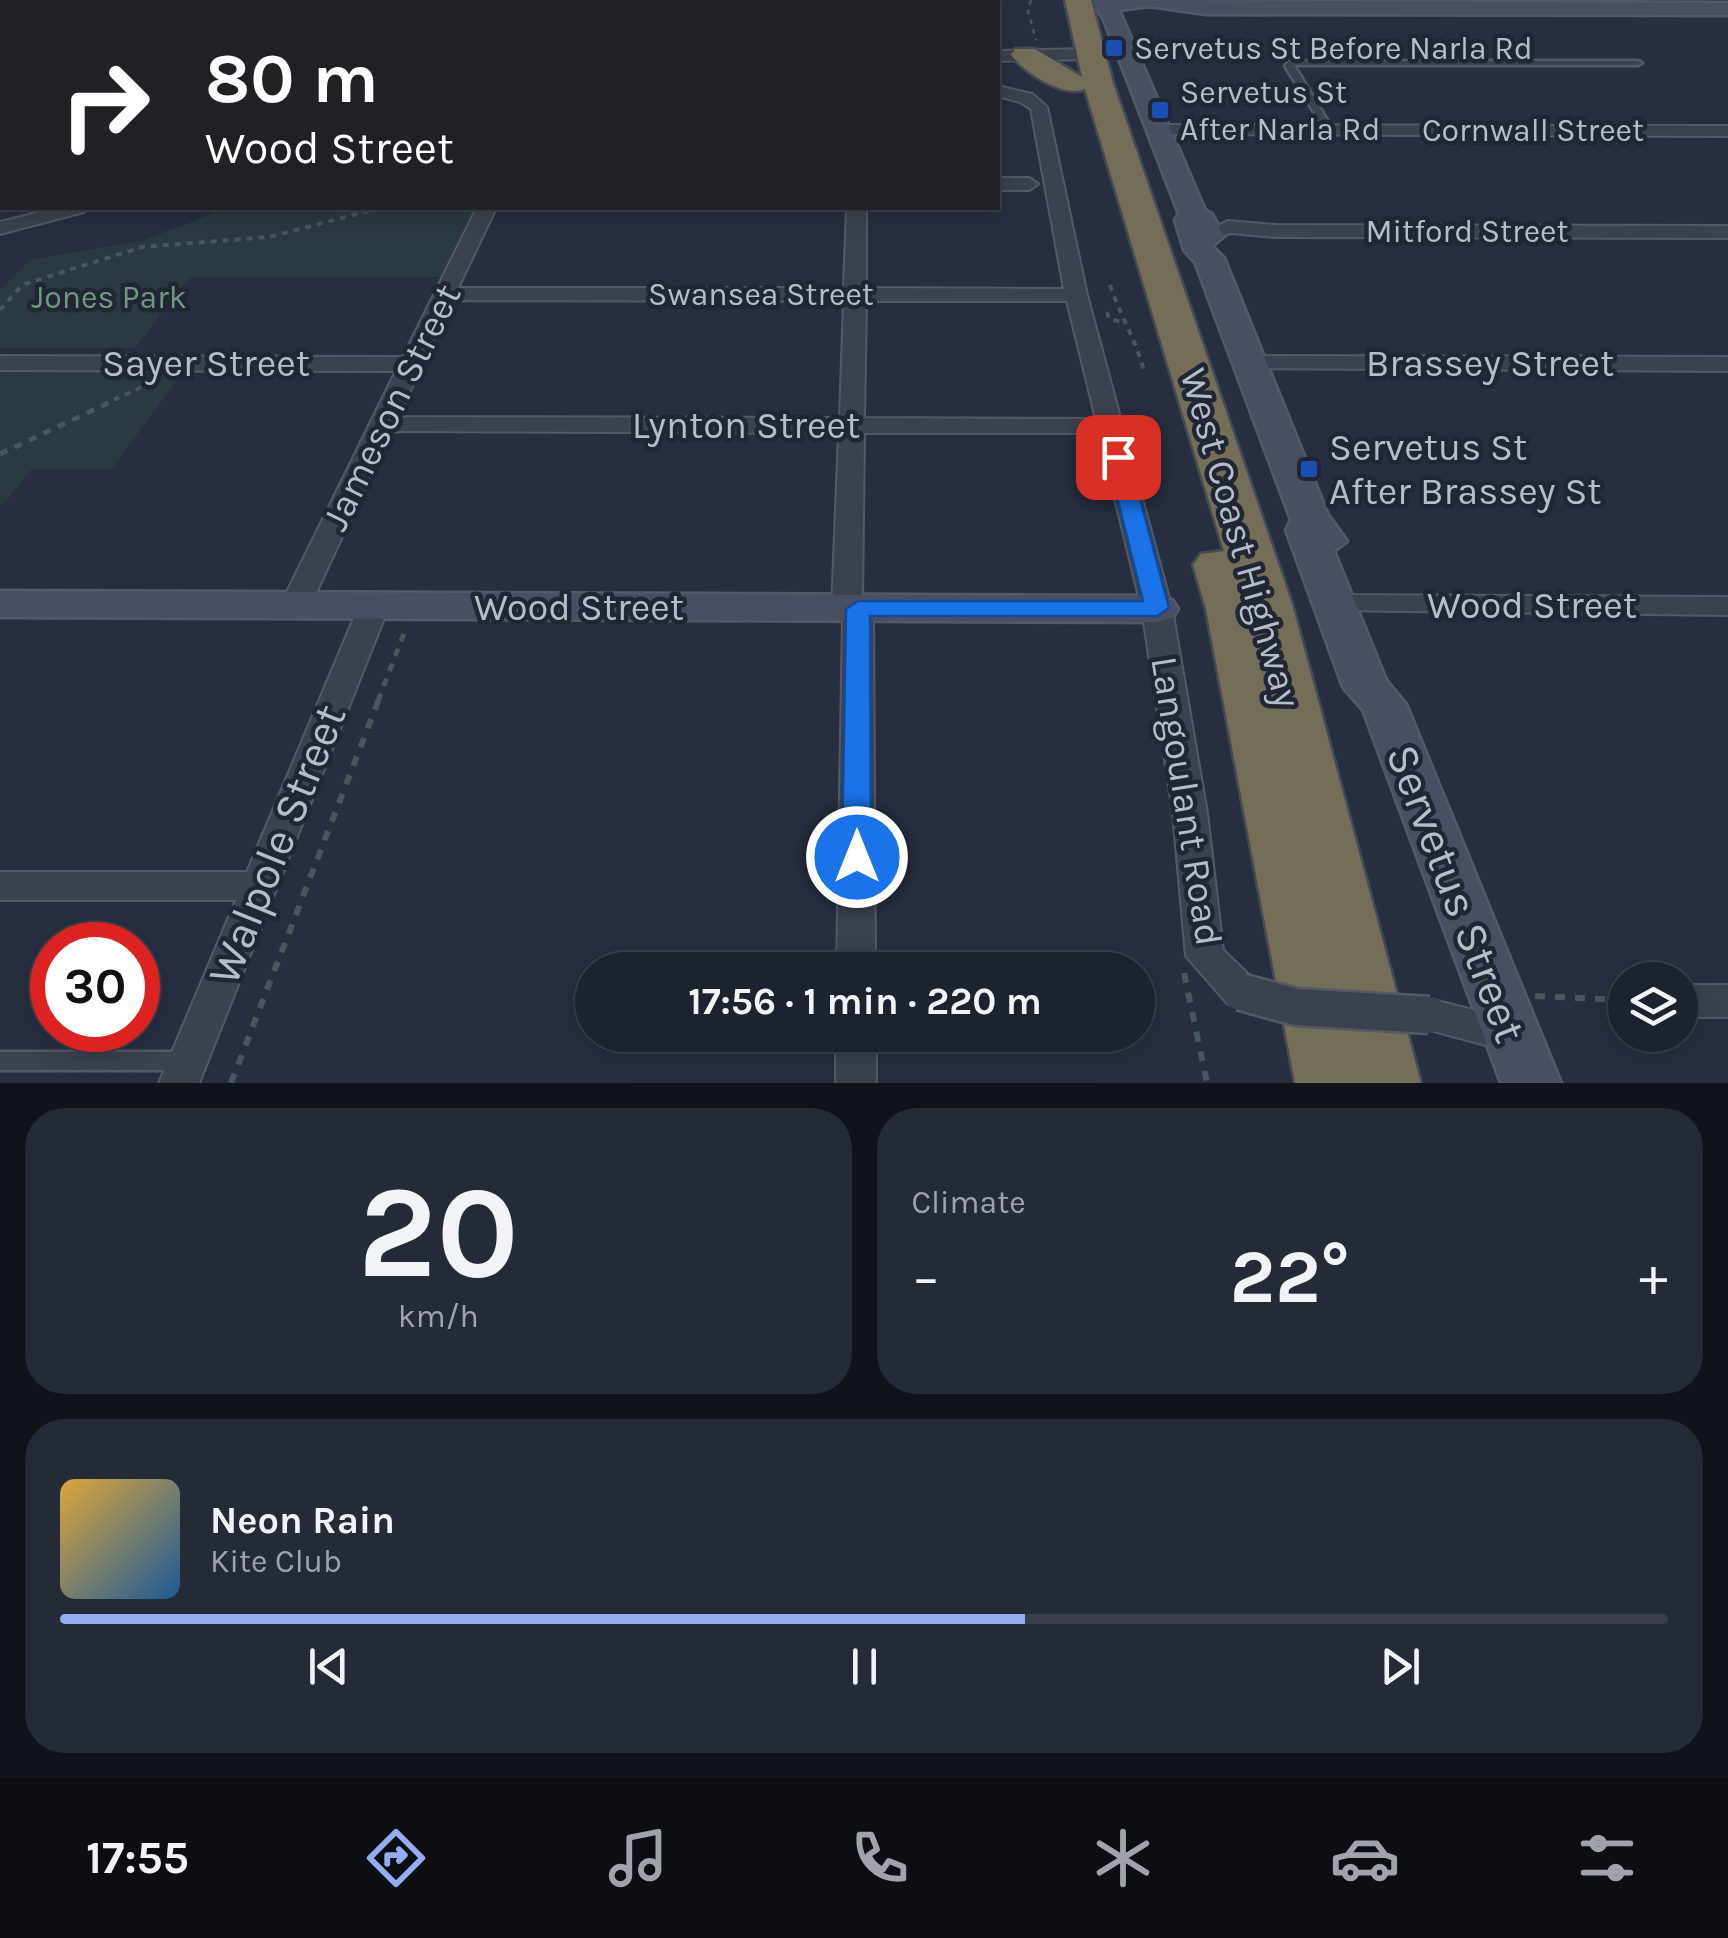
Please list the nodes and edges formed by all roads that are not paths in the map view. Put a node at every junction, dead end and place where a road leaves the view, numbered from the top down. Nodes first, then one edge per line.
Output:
1 (1078, 0) edge
2 (1171, 2) edge
3 (1372, 4) edge
4 (1728, 9) edge
5 (1067, 37) edge
6 (1638, 63) dead end
7 (1000, 91) edge
8 (1158, 130) junction
9 (1329, 130) junction
10 (1728, 130) edge
11 (1000, 184) edge
12 (1028, 184) dead end
13 (70, 210) edge
14 (485, 210) edge
15 (857, 210) edge
16 (0, 228) edge
17 (1728, 232) edge
18 (1204, 236) junction
19 (446, 294) junction
20 (853, 295) junction
21 (1076, 295) junction
22 (0, 362) edge
23 (1251, 363) junction
24 (411, 364) junction
25 (1728, 364) edge
26 (383, 424) junction
27 (851, 425) junction
28 (1110, 426) junction
29 (0, 604) edge
30 (1344, 604) junction
31 (295, 606) junction
32 (374, 606) junction
33 (1728, 606) edge
34 (1157, 608) junction
35 (853, 609) junction
36 (0, 886) edge
37 (257, 886) junction
38 (856, 952) edge
39 (1698, 1001) edge
40 (1728, 1001) edge
41 (1504, 1015) junction
42 (856, 1052) edge
43 (0, 1061) edge
44 (184, 1072) edge
45 (856, 1083) edge
46 (1332, 1083) edge
47 (1384, 1083) edge
48 (1531, 1083) edge

1 - 5 highway, West Coast Highway
2 - 3 street
2 - 5 street
3 - 4 street
5 - 8 street, Servetus Street
5 - 46 highway, West Coast Highway
5 - 47 highway, West Coast Highway
6 - 9 lane
7 - 21 street, Langoulant Road
8 - 9 street, Cornwall Street
8 - 18 street, Servetus Street
9 - 10 street, Cornwall Street
11 - 12 street
13 - 16 street
14 - 19 street, Jameson Street
15 - 20 street
17 - 18 street, Mitford Street
18 - 23 street, Servetus Street
19 - 20 street, Swansea Street
19 - 24 street, Jameson Street
20 - 21 street, Swansea Street
20 - 27 street
21 - 28 street, Langoulant Road
22 - 24 street, Sayer Street
23 - 25 street, Brassey Street
23 - 30 street, Servetus Street
24 - 26 street, Jameson Street
26 - 27 street, Lynton Street
26 - 31 street, Jameson Street
27 - 28 street, Lynton Street
27 - 35 street
28 - 34 street, Langoulant Road
29 - 31 street, Wood Street
30 - 33 street, Wood Street
30 - 41 street, Servetus Street
31 - 32 street, Wood Street
32 - 35 street, Wood Street
32 - 37 street, Walpole Street
34 - 35 street, Wood Street
34 - 41 street, Langoulant Road, bridge
35 - 38 street
36 - 37 street
37 - 44 street, Walpole Street
39 - 40 street
41 - 48 street, Servetus Street
42 - 45 street
43 - 44 lane

